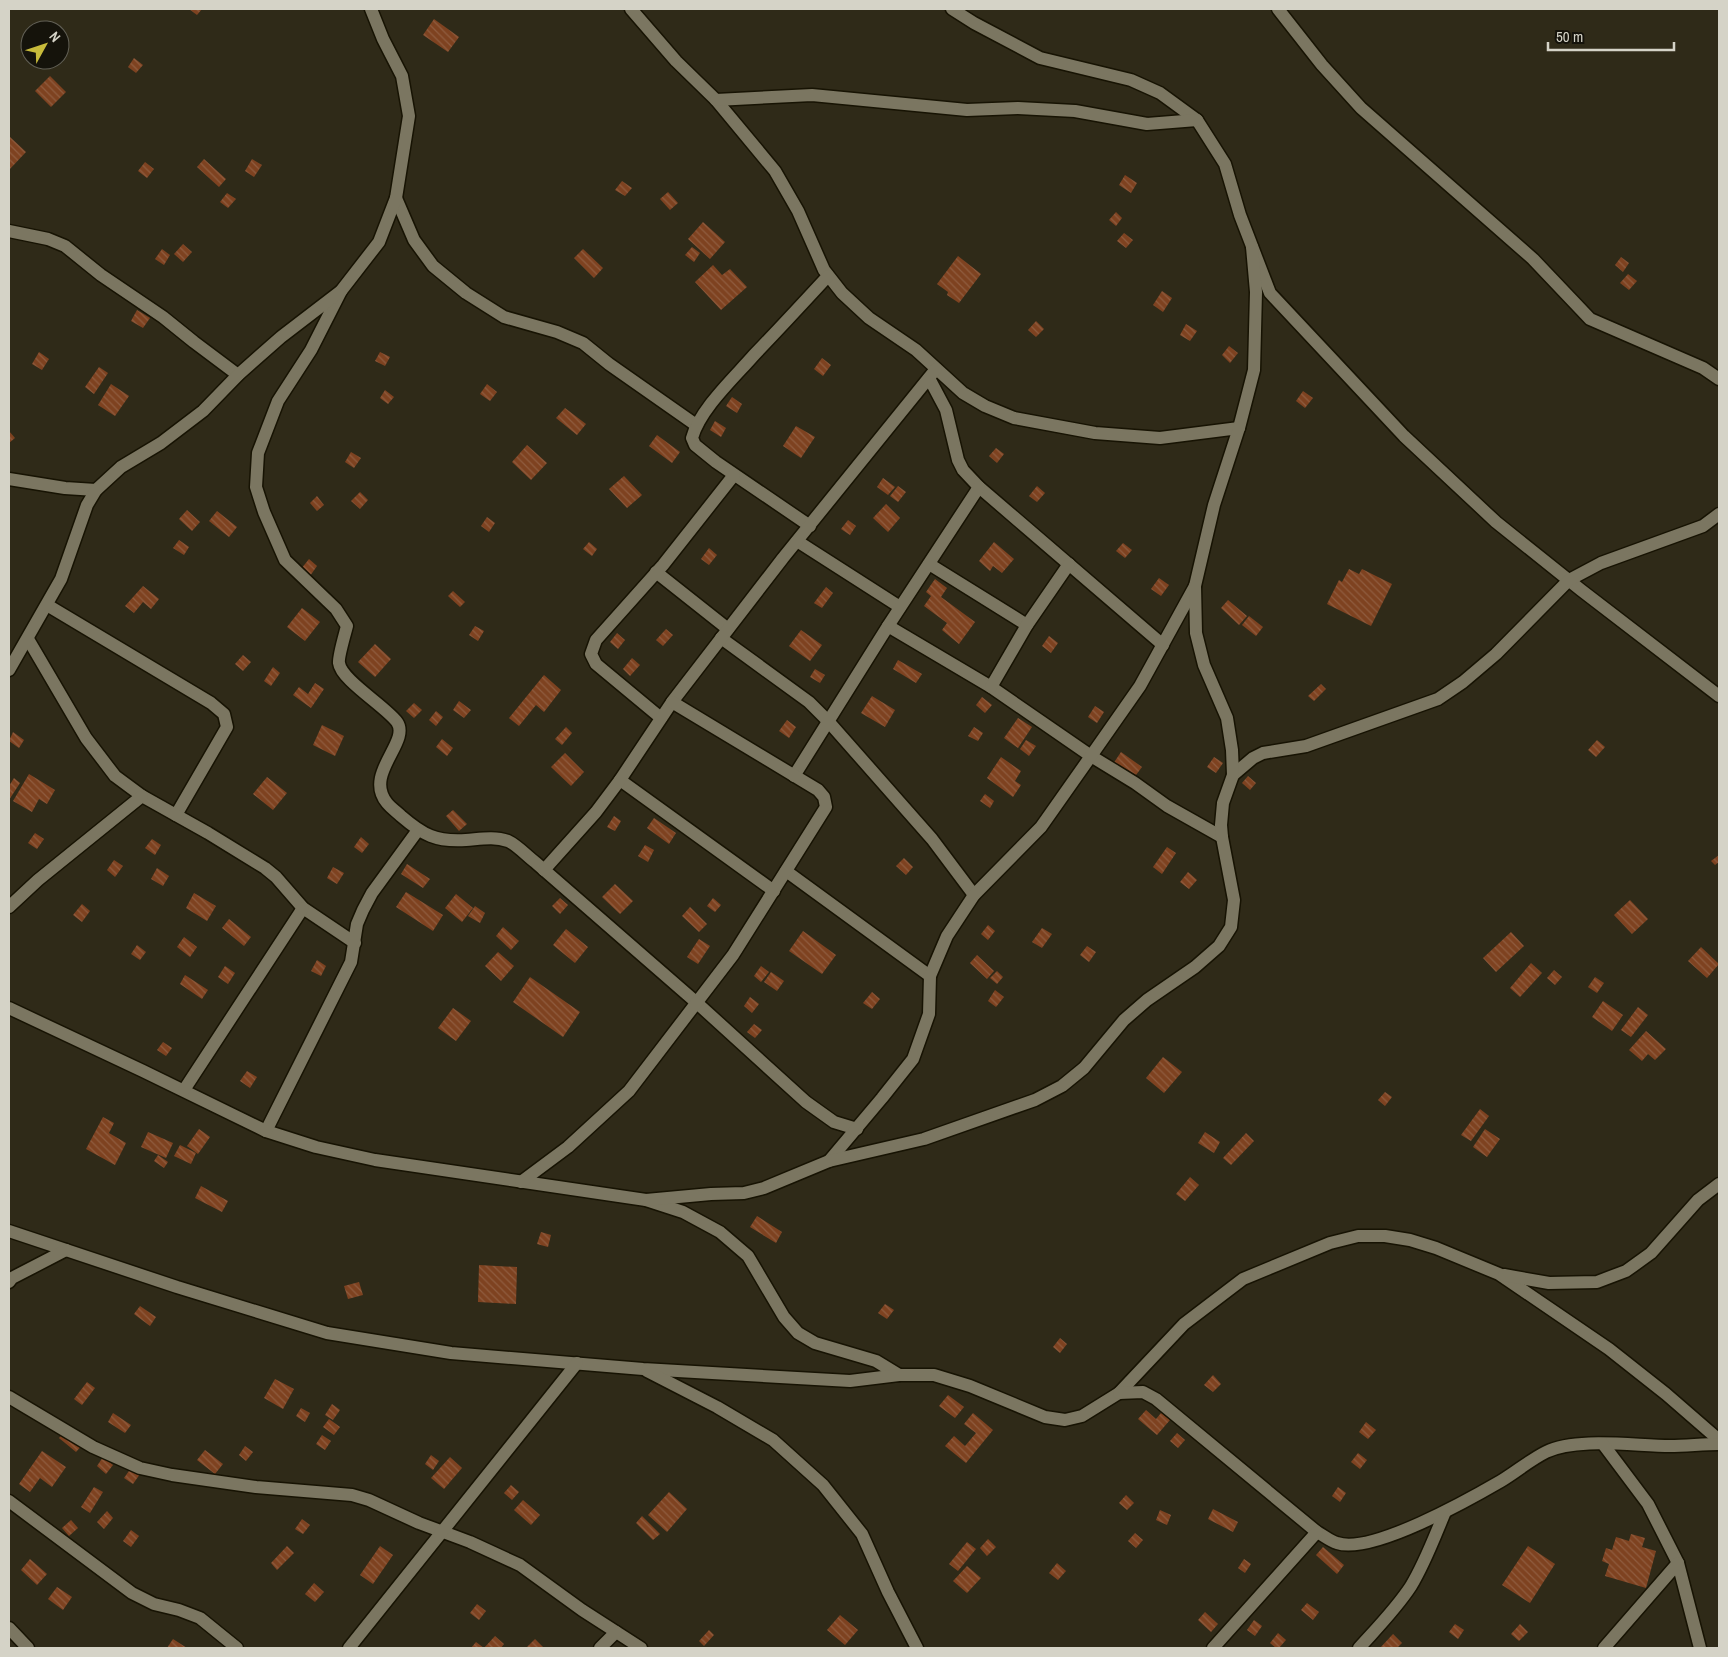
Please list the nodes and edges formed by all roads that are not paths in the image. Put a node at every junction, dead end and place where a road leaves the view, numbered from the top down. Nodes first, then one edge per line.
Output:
1 (372, 9) edge
2 (632, 9) edge
3 (952, 9) edge
4 (1278, 9) edge
5 (716, 100) junction
6 (1197, 120) junction
7 (396, 198) junction
8 (9, 232) edge
9 (1252, 247) junction
10 (828, 276) junction
11 (341, 291) junction
12 (933, 373) junction
13 (238, 375) junction
14 (1719, 379) edge
15 (696, 425) junction
16 (1239, 428) junction
17 (734, 475) junction
18 (9, 479) edge
19 (979, 487) junction
20 (96, 490) junction
21 (1719, 514) edge
22 (810, 526) junction
23 (797, 542) junction
24 (929, 564) junction
25 (1069, 564) junction
26 (656, 572) junction
27 (1569, 580) junction
28 (1195, 586) junction
29 (47, 605) junction
30 (900, 607) junction
31 (1027, 625) junction
32 (888, 626) junction
33 (725, 633) junction
34 (28, 639) junction
35 (1163, 645) junction
36 (9, 670) edge
37 (991, 686) junction
38 (1719, 696) edge
39 (672, 702) junction
40 (661, 718) junction
41 (828, 721) junction
42 (1091, 756) junction
43 (1233, 775) junction
44 (794, 776) junction
45 (620, 780) junction
46 (142, 796) junction
47 (176, 815) junction
48 (418, 830) junction
49 (1222, 837) junction
50 (544, 870) junction
51 (786, 871) junction
52 (774, 891) junction
53 (974, 895) junction
54 (9, 906) edge
55 (303, 908) junction
56 (355, 943) junction
57 (930, 976) junction
58 (697, 1003) junction
59 (9, 1008) edge
60 (184, 1090) junction
61 (856, 1129) junction
62 (266, 1130) junction
63 (829, 1161) junction
64 (522, 1182) junction
65 (1719, 1184) edge
66 (646, 1200) junction
67 (9, 1231) edge
68 (66, 1250) junction
69 (1499, 1274) junction
70 (9, 1282) edge
71 (577, 1363) junction
72 (643, 1369) junction
73 (899, 1375) junction
74 (1119, 1393) junction
75 (9, 1397) edge
76 (1719, 1442) edge
77 (1603, 1444) junction
78 (9, 1501) edge
79 (1444, 1512) junction
80 (442, 1532) junction
81 (1317, 1532) junction
82 (1678, 1563) junction
83 (9, 1628) edge
84 (616, 1632) junction
85 (28, 1648) edge
86 (238, 1648) edge
87 (349, 1648) edge
88 (600, 1648) edge
89 (641, 1648) edge
90 (917, 1648) edge
91 (1213, 1648) edge
92 (1358, 1648) edge
93 (1604, 1648) edge
94 (1700, 1648) edge

1 - 7 street
2 - 5 street
3 - 6 street
4 - 14 street
5 - 6 street
5 - 10 street
6 - 9 street
7 - 11 street
7 - 15 street
8 - 13 street
9 - 16 street
9 - 27 street
10 - 12 street
10 - 15 street
11 - 13 street
11 - 48 street
12 - 16 street
12 - 19 street
12 - 22 street
13 - 20 street
15 - 17 street
16 - 28 street
17 - 22 street
17 - 26 street
18 - 20 street
19 - 24 street
19 - 25 street
20 - 29 street
21 - 27 street
22 - 23 street
23 - 30 street
23 - 33 street
24 - 30 street
24 - 31 street
25 - 31 street
25 - 35 street
26 - 33 street
26 - 40 street
27 - 38 street
27 - 43 street
28 - 35 street
28 - 43 street
29 - 34 street
29 - 47 street
30 - 32 street
31 - 37 street
32 - 37 street
32 - 41 street
33 - 39 street
33 - 41 street
34 - 36 street
34 - 46 street
35 - 42 street
37 - 42 street
39 - 40 street
39 - 44 street
40 - 45 street
41 - 44 street
41 - 53 street
42 - 49 street
42 - 53 street
43 - 49 street
44 - 51 street
45 - 50 street
45 - 52 street
46 - 47 street
46 - 54 street
47 - 55 street
48 - 50 street
48 - 56 street
49 - 63 street
50 - 58 street
51 - 52 street
51 - 57 street
52 - 58 street
53 - 57 street
55 - 56 street
55 - 60 street
56 - 62 street
57 - 61 street
58 - 61 street
58 - 64 street
59 - 60 street
60 - 62 street
61 - 63 street
62 - 64 street
63 - 66 street
64 - 66 street
65 - 69 street
66 - 73 street
67 - 68 street
68 - 70 street
68 - 71 street
69 - 74 street
69 - 76 street
71 - 72 street
71 - 80 street
72 - 73 street
72 - 90 street
73 - 74 street
74 - 81 street
75 - 80 street
76 - 77 street
77 - 79 street
77 - 82 street
78 - 86 street
79 - 81 street
79 - 92 street
80 - 84 street
80 - 87 street
81 - 91 street
82 - 93 street
82 - 94 street
83 - 85 street
84 - 88 street
84 - 89 street

